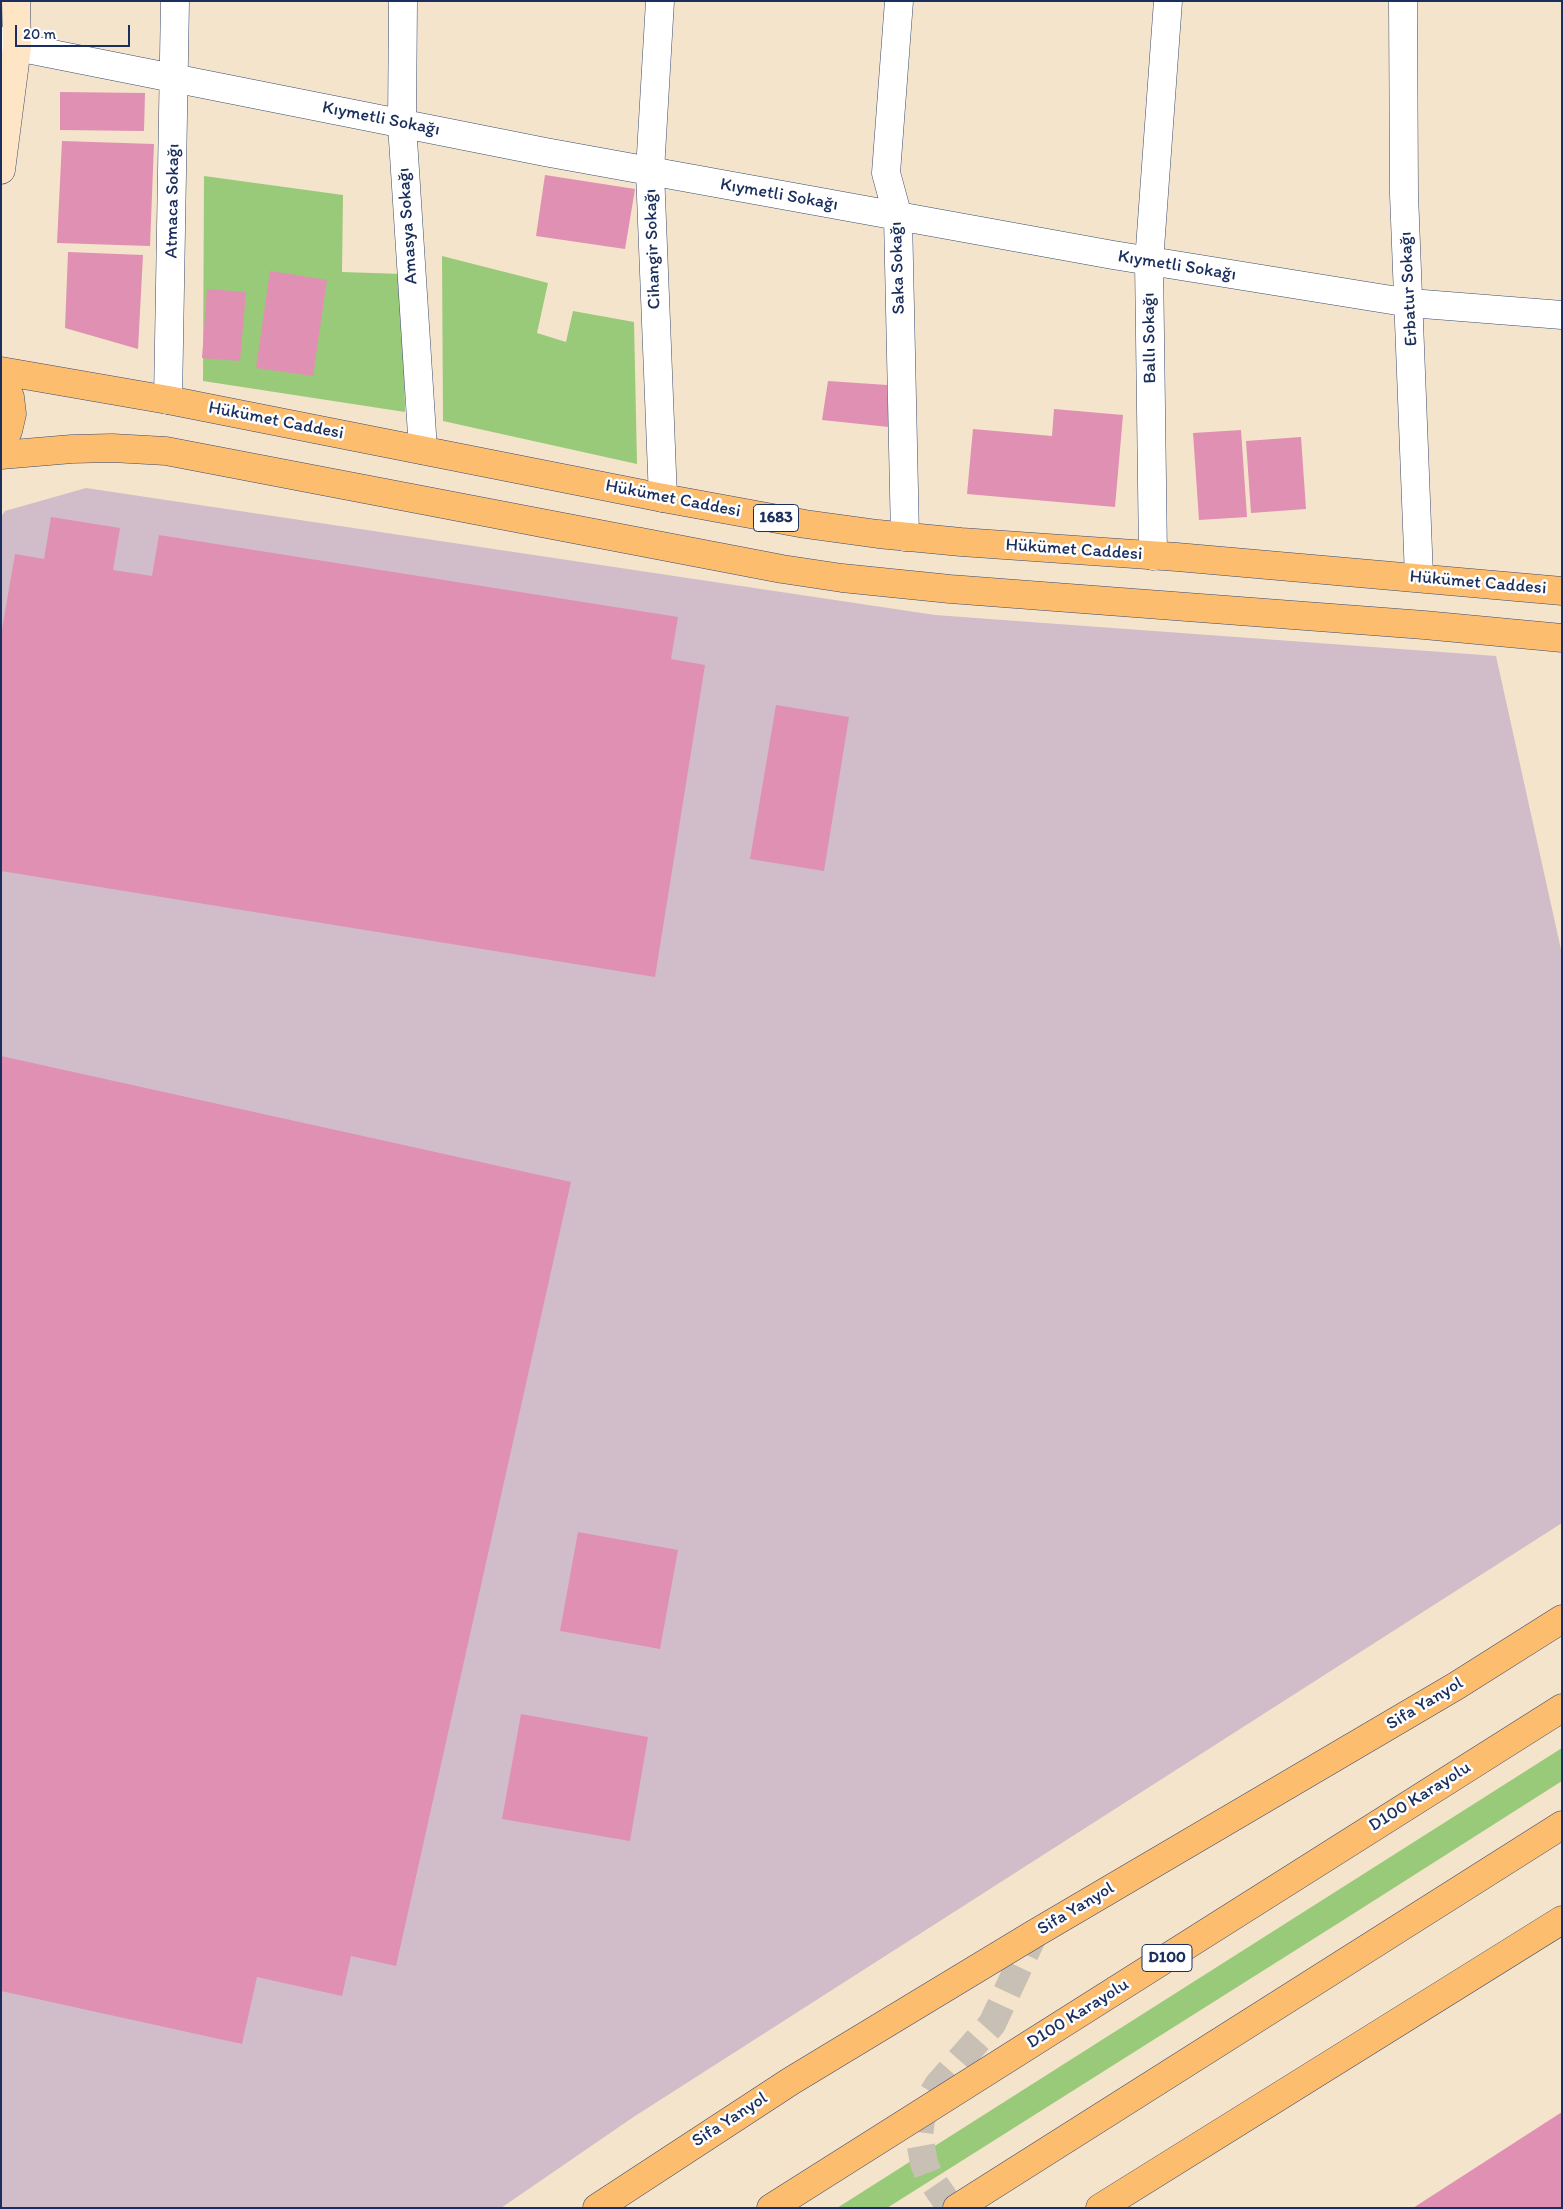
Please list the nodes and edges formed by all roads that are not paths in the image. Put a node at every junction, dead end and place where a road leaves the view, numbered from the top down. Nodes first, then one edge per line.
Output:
1 (16, 1) edge
2 (176, 1) edge
3 (403, 1) edge
4 (660, 1) edge
5 (898, 1) edge
6 (1168, 1) edge
7 (1403, 1) edge
8 (9, 44) edge
9 (176, 78) junction
10 (402, 124) junction
11 (1, 170) edge
12 (650, 171) junction
13 (898, 216) junction
14 (1149, 262) junction
15 (1410, 303) junction
16 (1562, 315) edge
17 (1, 371) edge
18 (1, 380) edge
19 (168, 400) junction
20 (1, 442) edge
21 (423, 450) junction
22 (1, 455) edge
23 (663, 498) junction
24 (905, 537) junction
25 (1153, 556) junction
26 (1419, 577) junction
27 (1562, 591) edge
28 (1562, 638) edge
29 (1562, 1620) edge
30 (1562, 1708) edge
31 (1562, 1825) edge
32 (1562, 1920) edge
33 (596, 2208) edge
34 (771, 2208) edge
35 (957, 2208) edge
36 (1100, 2208) edge

1 - 8 street
2 - 9 street, Atmaca Sokağı
3 - 10 street, Amasya Sokağı
4 - 12 street, Cihangir Sokağı
5 - 13 street, Saka Sokağı
6 - 14 street, Ballı Sokağı
7 - 15 street, Erbatur Sokağı
8 - 9 street, Kıymetli Sokağı
8 - 11 street
9 - 10 street, Kıymetli Sokağı
9 - 19 street, Atmaca Sokağı
10 - 12 street, Kıymetli Sokağı
10 - 21 street, Amasya Sokağı
12 - 13 street, Kıymetli Sokağı
12 - 23 street, Cihangir Sokağı
13 - 14 street, Kıymetli Sokağı
13 - 24 street, Saka Sokağı
14 - 15 street, Kıymetli Sokağı
14 - 25 street, Ballı Sokağı
15 - 16 street, Kıymetli Sokağı
15 - 26 street, Erbatur Sokağı
17 - 19 main road, Hükümet Caddesi / 1683
18 - 20 main road
19 - 21 main road, Hükümet Caddesi / 1683
21 - 23 main road, Hükümet Caddesi / 1683
22 - 28 main road
23 - 24 main road, Hükümet Caddesi / 1683
24 - 25 main road, Hükümet Caddesi / 1683
25 - 26 main road, Hükümet Caddesi / 1683
26 - 27 main road, Hükümet Caddesi / 1683
29 - 33 main road, Sifa Yanyol
30 - 34 main road, D100 Karayolu / D100
31 - 35 main road
32 - 36 main road

